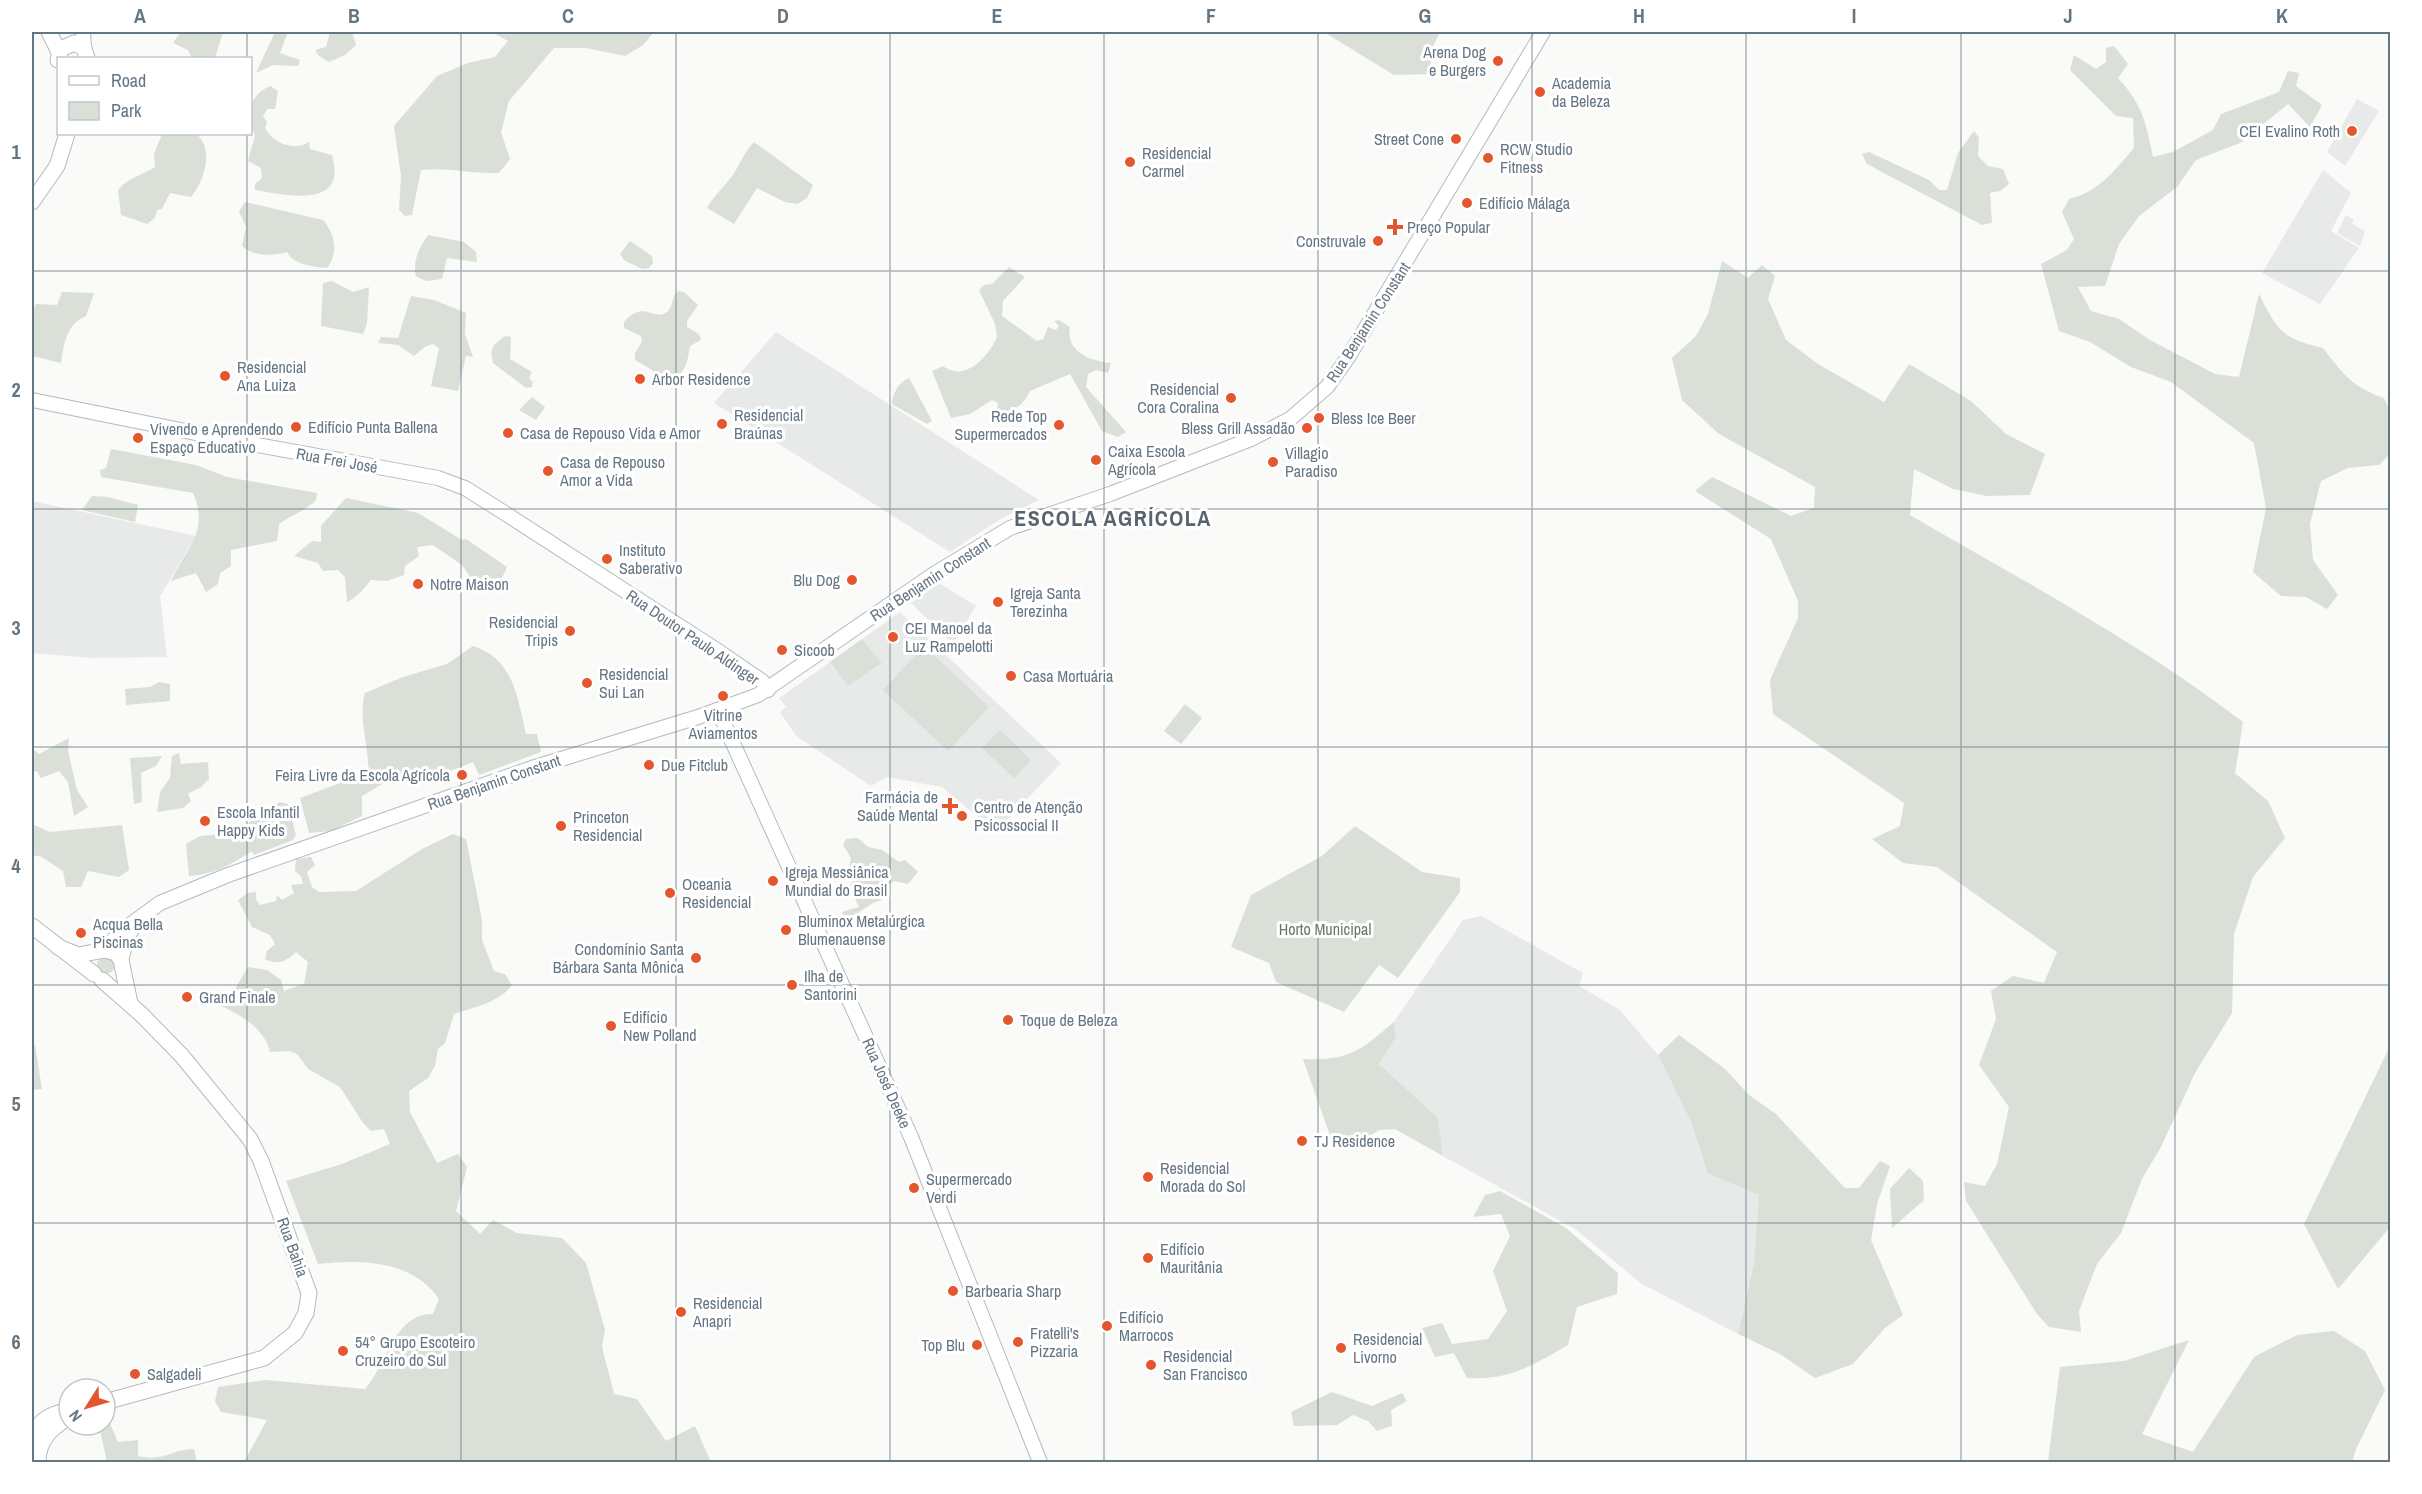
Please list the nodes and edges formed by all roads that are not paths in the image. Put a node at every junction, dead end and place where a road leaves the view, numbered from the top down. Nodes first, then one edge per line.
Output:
1 (49, 32) edge
2 (58, 32) edge
3 (1543, 32) edge
4 (75, 46) edge
5 (68, 135) edge
6 (32, 202) edge
7 (32, 400) edge
8 (496, 508) joint
9 (768, 690) junction
10 (718, 710) junction
11 (143, 913) junction
12 (32, 926) edge
13 (58, 947) junction
14 (101, 951) junction
15 (121, 964) junction
16 (98, 977) junction
17 (130, 1004) junction
18 (117, 1399) edge
19 (57, 1414) edge
20 (57, 1424) edge
21 (37, 1434) edge
22 (38, 1462) edge
23 (1040, 1462) edge

1 - 4 main road
2 - 4 main road
3 - 9 main road, Rua Benjamin Constant
5 - 6 main road
7 - 8 main road, Rua Frei José
8 - 9 main road, Rua Doutor Paulo Aldinger
9 - 10 main road, Rua Benjamin Constant
10 - 11 main road, Rua Benjamin Constant
10 - 23 main road, Rua José Deeke
11 - 14 main road, Rua Benjamin Constant
11 - 15 main road
12 - 13 main road, Rua Bahia
13 - 14 main road, Rua Bahia
13 - 16 main road, Rua Bahia
14 - 15 main road
14 - 16 main road
15 - 16 main road
15 - 17 main road
16 - 17 main road, Rua Bahia
17 - 18 main road, Rua Bahia
19 - 21 main road
20 - 21 main road
21 - 22 main road

